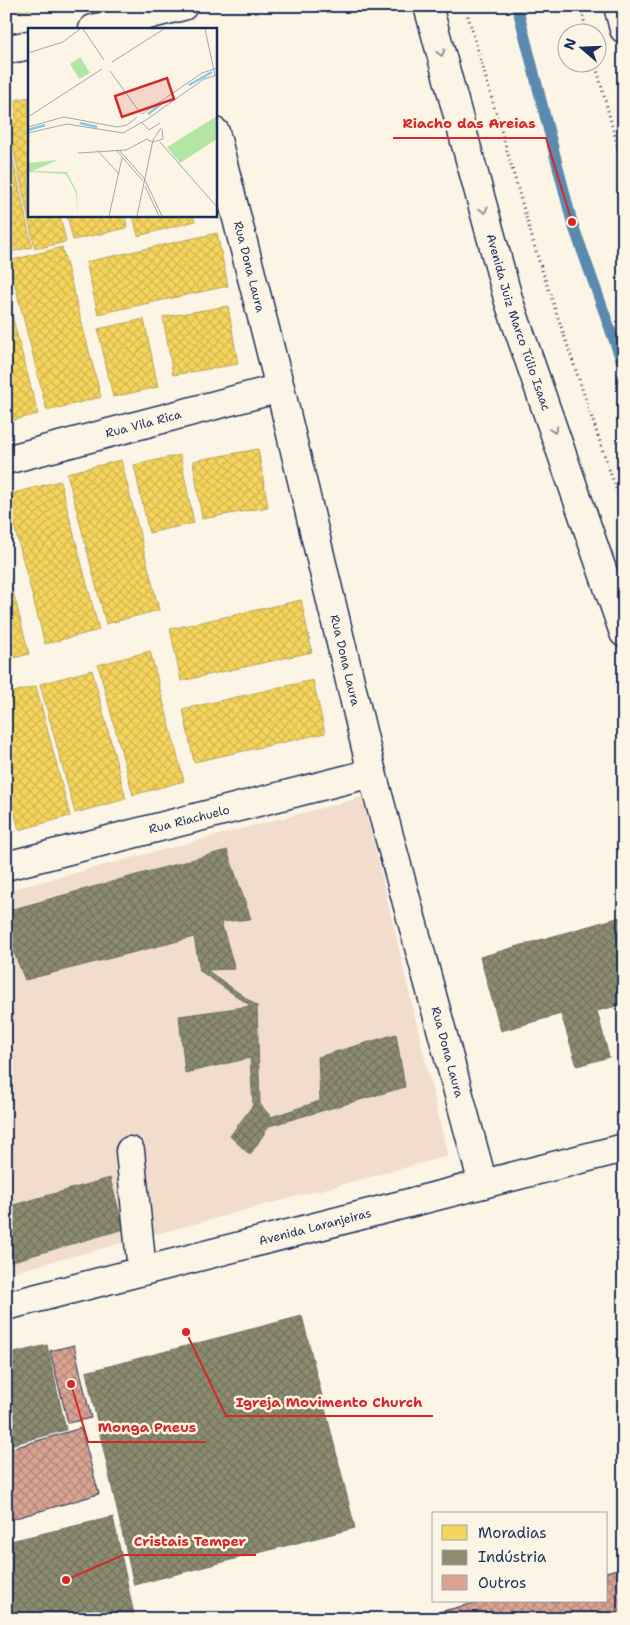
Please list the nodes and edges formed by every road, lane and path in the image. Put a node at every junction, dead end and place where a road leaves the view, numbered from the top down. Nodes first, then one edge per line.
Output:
1 (183, 6) edge
2 (428, 6) edge
3 (465, 6) edge
4 (580, 6) edge
5 (618, 6) edge
6 (584, 22) edge
7 (96, 28) edge
8 (189, 28) edge
9 (624, 29) edge
10 (28, 44) edge
11 (6, 50) edge
12 (598, 72) edge
13 (216, 136) edge
14 (624, 170) edge
15 (280, 388) junction
16 (6, 460) edge
17 (624, 513) edge
18 (624, 633) edge
19 (372, 773) junction
20 (6, 866) edge
21 (624, 1148) edge
22 (130, 1150) dead end
23 (483, 1184) junction
24 (142, 1272) junction
25 (6, 1306) edge

1 - 7 street
1 - 8 street
2 -> 18 street, Avenida Juiz Marco Túlio Isaac
3 - 17 path
4 - 6 path
5 - 9 street
10 - 11 street
12 - 14 path
13 - 15 street, Rua Dona Laura
15 - 16 street, Rua Vila Rica
15 - 19 street, Rua Dona Laura
19 - 20 street, Rua Riachuelo
19 - 23 street, Rua Dona Laura
21 - 23 street, Avenida Laranjeiras
22 - 24 street
23 - 24 street, Avenida Laranjeiras
24 - 25 street, Avenida Laranjeiras

